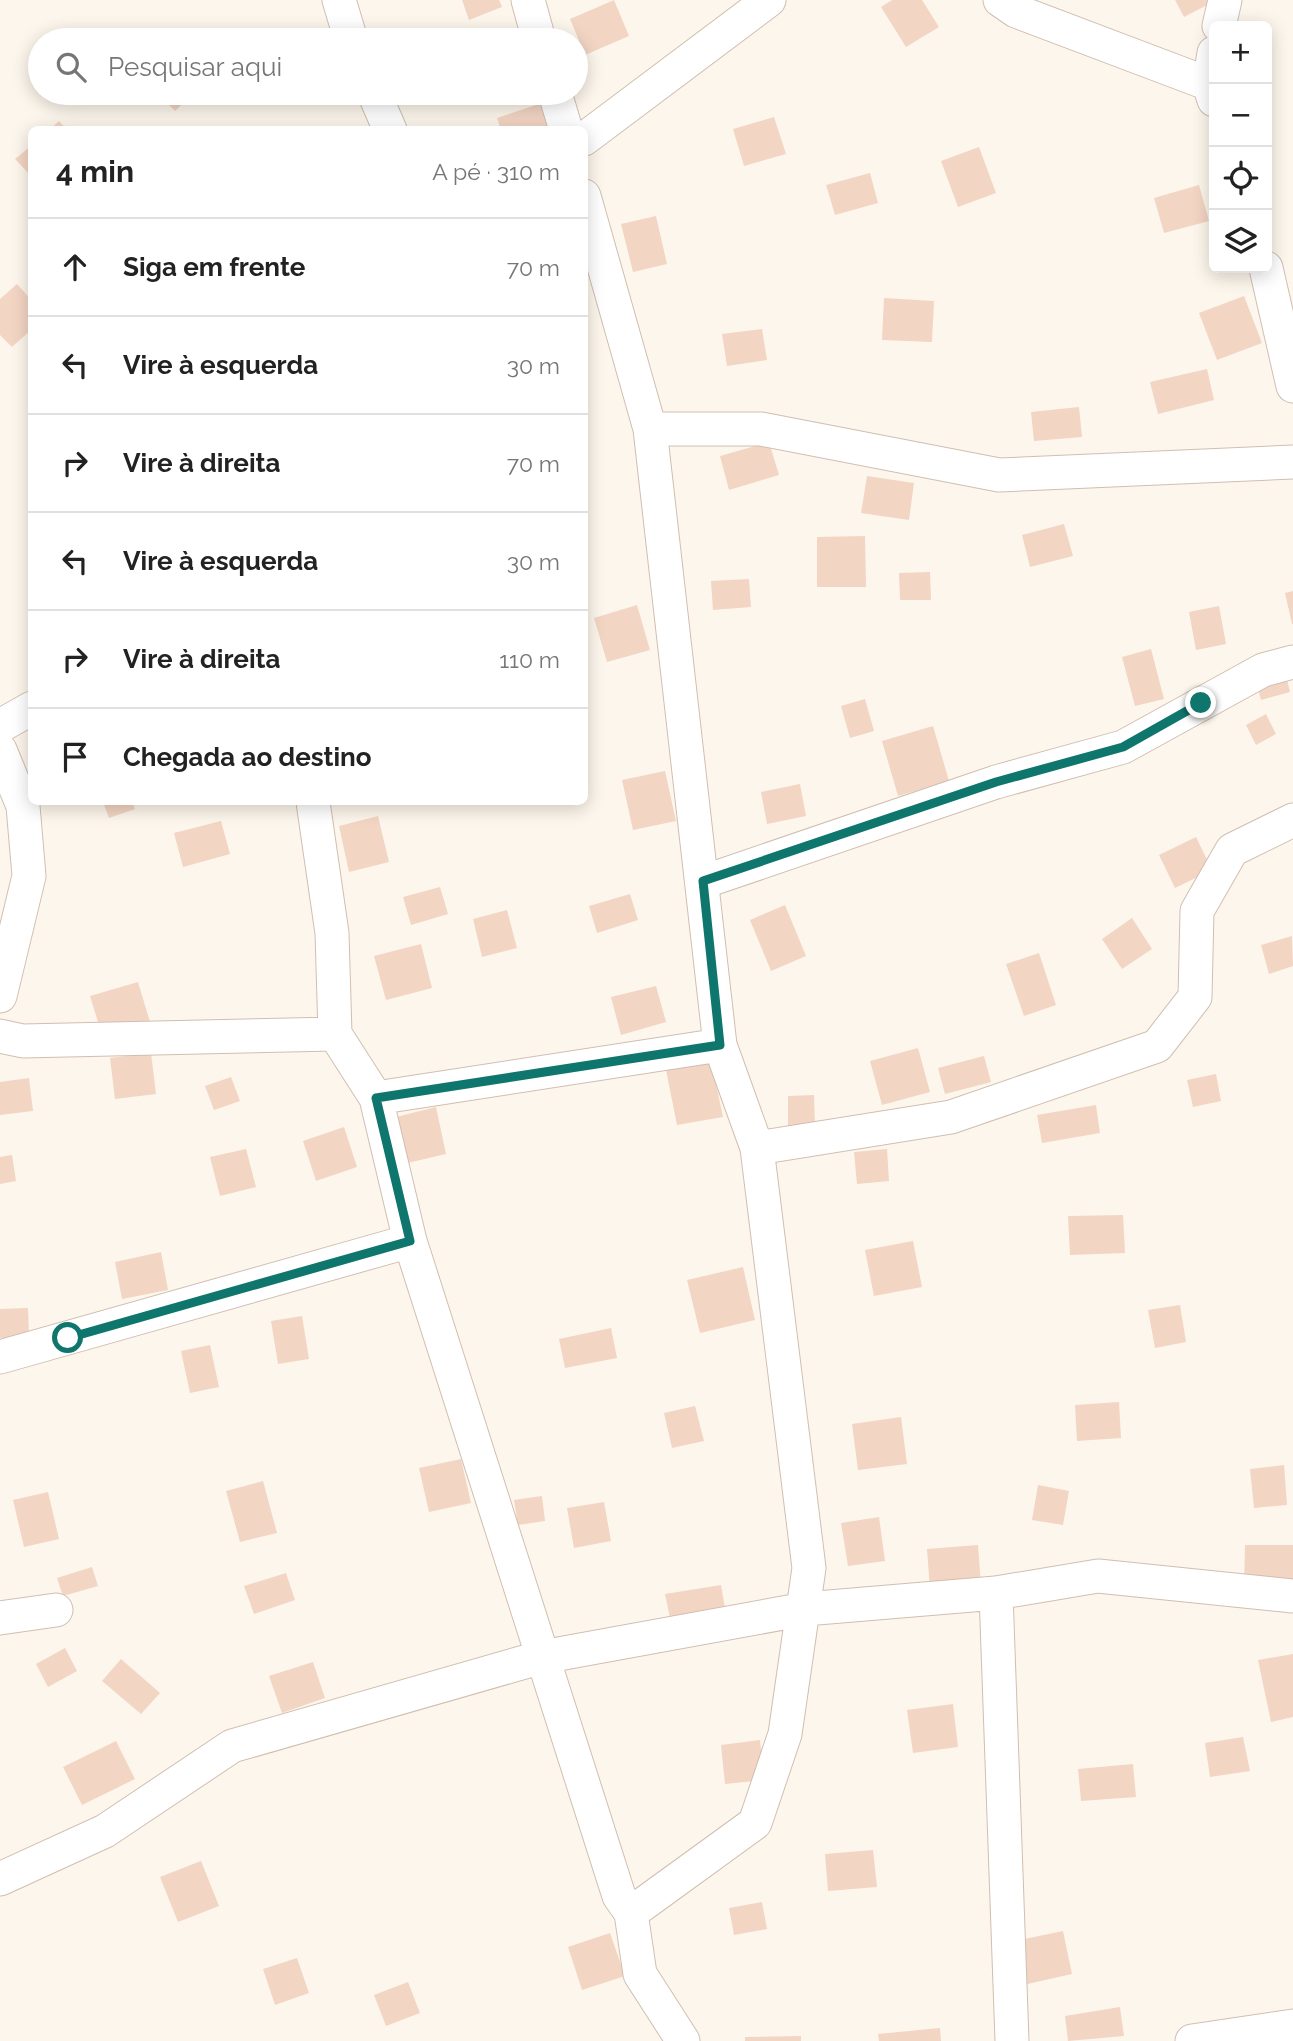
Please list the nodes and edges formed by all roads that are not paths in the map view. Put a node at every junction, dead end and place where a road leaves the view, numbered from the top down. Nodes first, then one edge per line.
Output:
1 (339, 0) edge
2 (528, 0) edge
3 (769, 0) edge
4 (1000, 0) edge
5 (1225, 0) edge
6 (1220, 21) edge
7 (347, 28) edge
8 (536, 28) edge
9 (1209, 78) edge
10 (379, 105) edge
11 (558, 105) edge
12 (388, 126) edge
13 (564, 126) edge
14 (588, 136) edge
15 (588, 210) edge
16 (1267, 273) edge
17 (1293, 386) edge
18 (650, 429) junction
19 (1293, 462) edge
20 (1293, 662) edge
21 (28, 710) edge
22 (0, 726) edge
23 (0, 750) edge
24 (313, 805) edge
25 (1293, 820) edge
26 (703, 881) junction
27 (0, 996) edge
28 (335, 1034) junction
29 (0, 1036) edge
30 (720, 1045) junction
31 (376, 1098) junction
32 (757, 1148) junction
33 (410, 1241) junction
34 (0, 1356) edge
35 (996, 1593) junction
36 (1293, 1596) edge
37 (805, 1609) junction
38 (56, 1610) dead end
39 (0, 1618) edge
40 (542, 1657) junction
41 (0, 1879) edge
42 (631, 1913) junction
43 (1293, 2026) edge
44 (683, 2041) edge
45 (1012, 2041) edge
46 (1192, 2041) edge

1 - 7 street
2 - 8 street
3 - 14 street
4 - 9 street
5 - 6 street
10 - 12 street
11 - 13 street
15 - 18 street
16 - 17 street
18 - 19 street
18 - 26 street
20 - 26 street
21 - 22 street
23 - 27 street
24 - 28 street
25 - 32 street
26 - 30 street
28 - 29 street
28 - 31 street
30 - 31 street
30 - 32 street
31 - 33 street
32 - 37 street
33 - 34 street
33 - 40 street
35 - 36 street
35 - 37 street
35 - 45 street
37 - 40 street
37 - 42 street
38 - 39 street
40 - 41 street
40 - 42 street
42 - 44 street
43 - 46 street

